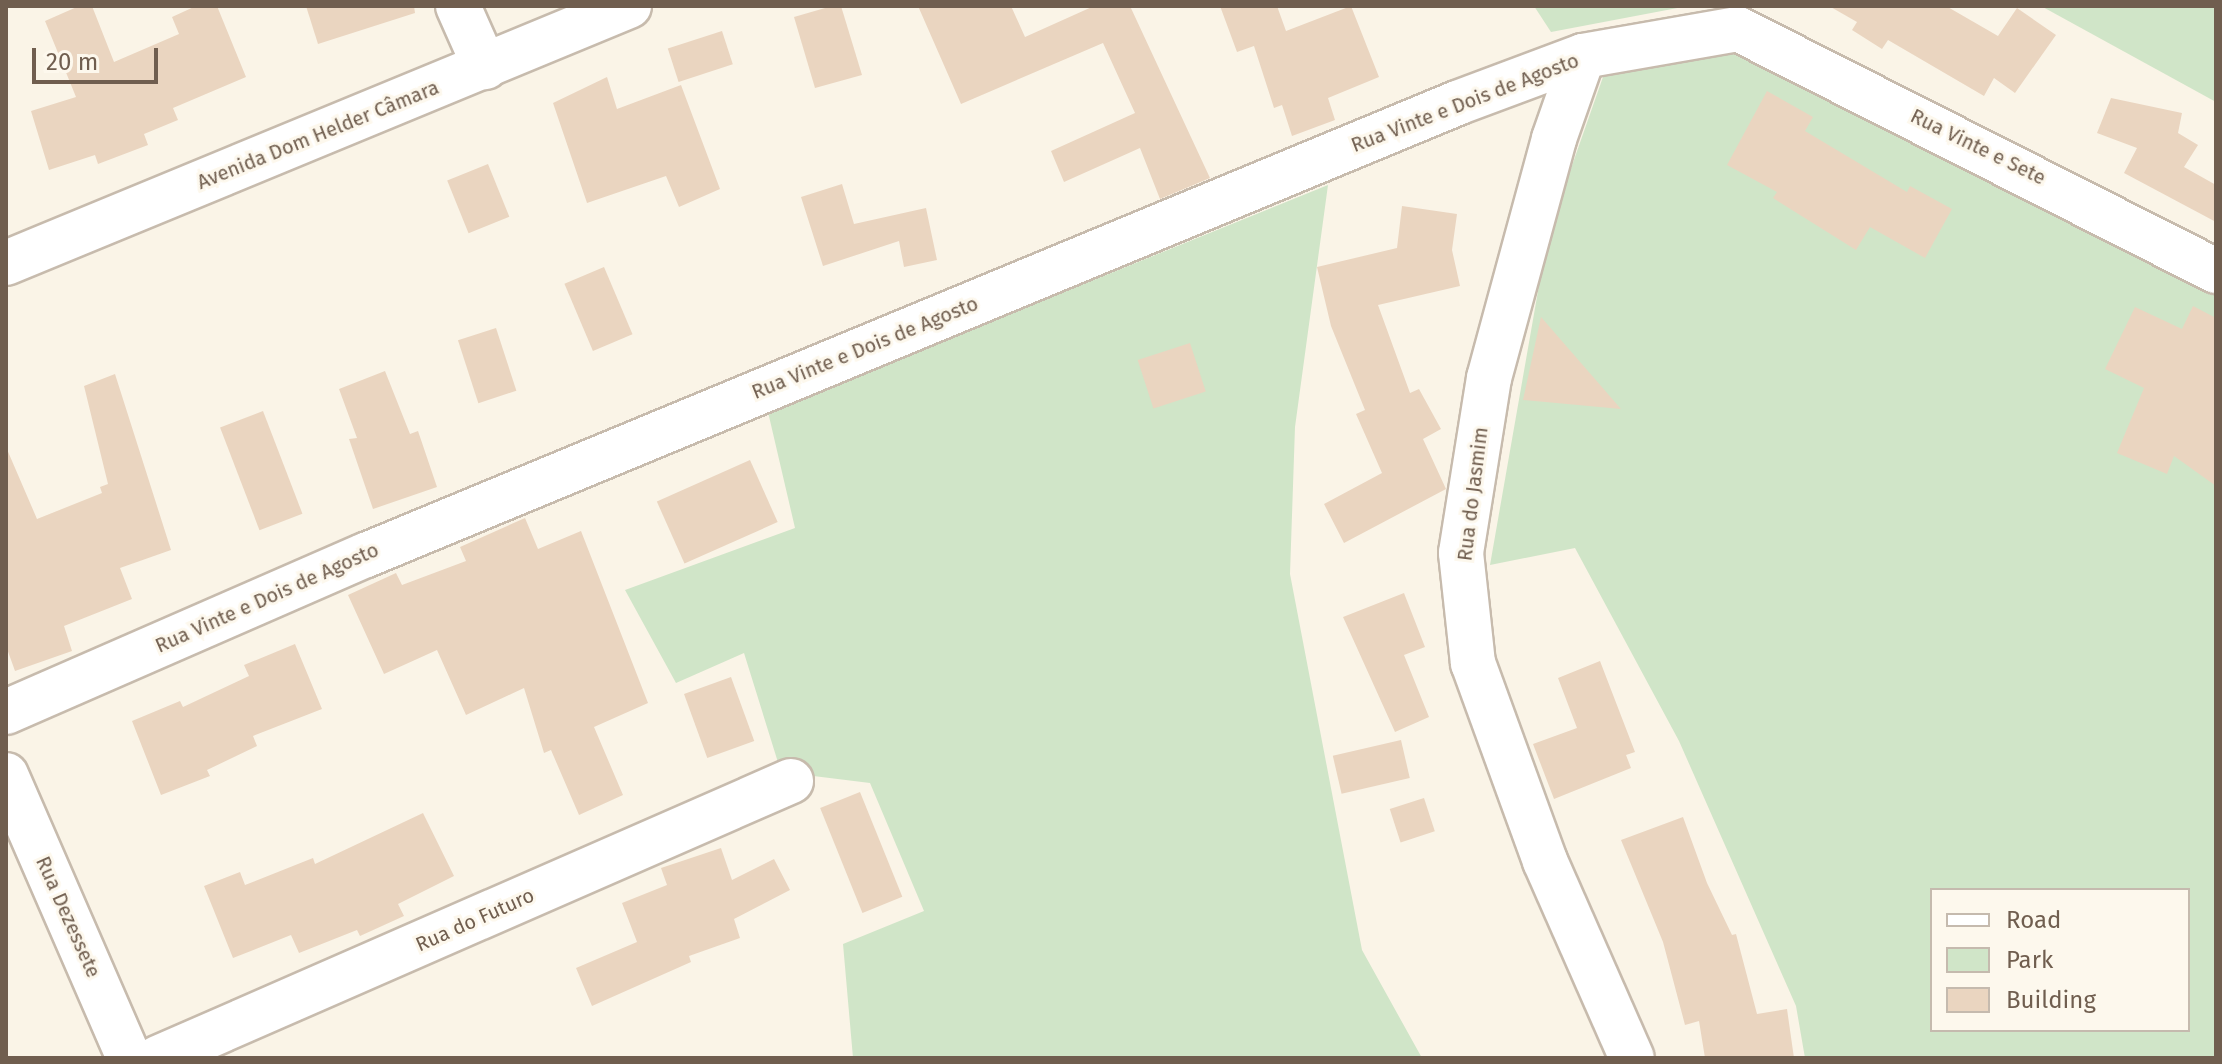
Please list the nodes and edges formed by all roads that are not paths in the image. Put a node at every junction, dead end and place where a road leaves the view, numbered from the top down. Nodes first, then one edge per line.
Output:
1 (458, 6) edge
2 (629, 6) edge
3 (1742, 17) edge
4 (1583, 56) junction
5 (485, 67) junction
6 (6, 263) edge
7 (2216, 271) edge
8 (6, 712) edge
9 (6, 775) edge
10 (791, 781) dead end
11 (129, 1058) edge
12 (158, 1058) edge
13 (1632, 1058) edge

1 - 5 street
2 - 5 street, Avenida Dom Helder Câmara
3 - 4 street, Rua Vinte e Dois de Agosto
3 - 7 street, Rua Vinte e Sete
4 - 8 street, Rua Vinte e Dois de Agosto
4 - 13 street, Rua do Jasmim
5 - 6 street, Avenida Dom Helder Câmara
9 - 11 street, Rua Dezessete
10 - 12 street, Rua do Futuro

